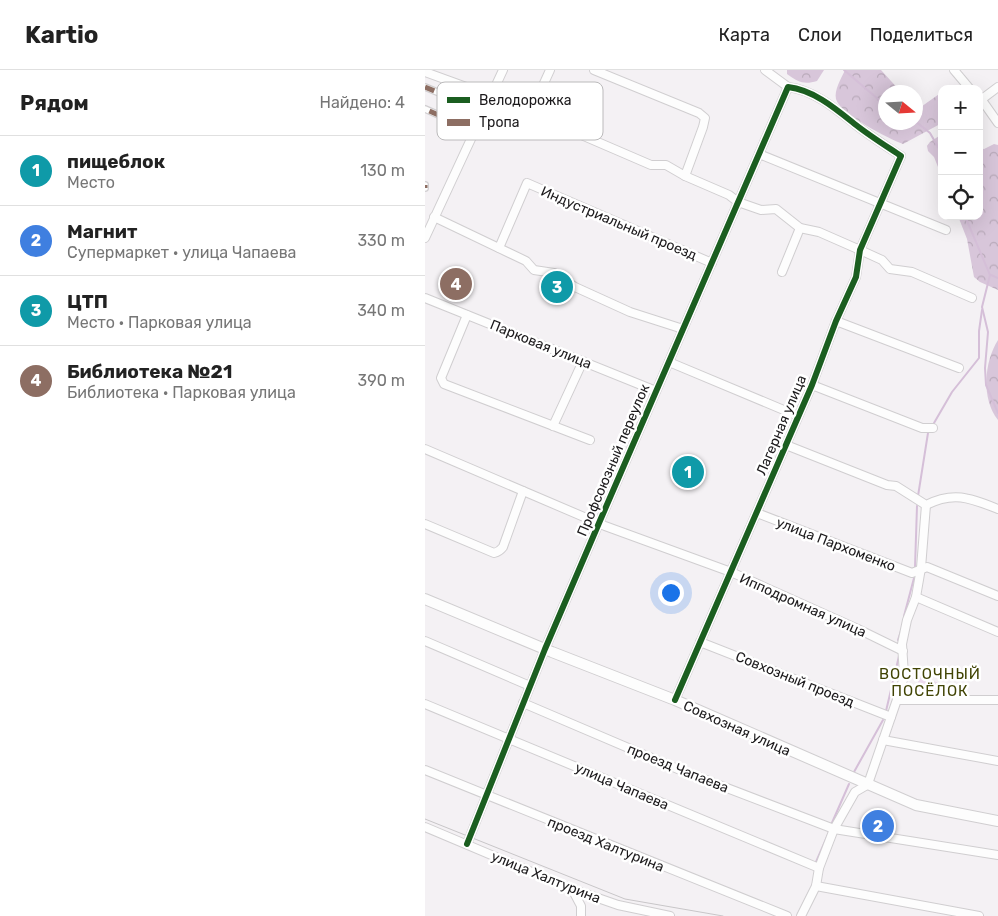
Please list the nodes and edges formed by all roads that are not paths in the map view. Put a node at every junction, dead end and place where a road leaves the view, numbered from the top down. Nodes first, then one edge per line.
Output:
1 (503, 70) edge
2 (550, 70) edge
3 (594, 70) edge
4 (765, 70) edge
5 (954, 70) edge
6 (427, 72) edge
7 (454, 82) edge
8 (497, 82) edge
9 (545, 82) edge
10 (967, 85) edge
11 (425, 87) edge
12 (998, 87) edge
13 (788, 88) junction
14 (437, 92) edge
15 (983, 96) edge
16 (983, 100) edge
17 (425, 110) edge
18 (437, 115) edge
19 (998, 123) edge
20 (470, 140) edge
21 (593, 140) edge
22 (759, 154) junction
23 (685, 176) junction
24 (739, 202) junction
25 (880, 202) junction
26 (434, 217) junction
27 (428, 225) edge
28 (800, 228) junction
29 (946, 230) dead end
30 (425, 238) edge
31 (499, 248) junction
32 (860, 250) junction
33 (712, 263) junction
34 (783, 272) dead end
35 (425, 298) edge
36 (972, 298) dead end
37 (467, 314) junction
38 (836, 321) junction
39 (683, 330) junction
40 (583, 361) junction
41 (669, 362) junction
42 (959, 368) dead end
43 (812, 385) junction
44 (656, 391) junction
45 (798, 416) junction
46 (553, 426) junction
47 (933, 428) dead end
48 (590, 440) dead end
49 (786, 445) junction
50 (425, 448) edge
51 (523, 491) junction
52 (925, 505) junction
53 (998, 509) edge
54 (757, 513) junction
55 (599, 523) junction
56 (425, 524) edge
57 (921, 568) junction
58 (731, 572) junction
59 (998, 596) edge
60 (916, 597) junction
61 (425, 599) edge
62 (998, 632) edge
63 (425, 642) edge
64 (700, 642) junction
65 (545, 650) junction
66 (903, 651) junction
67 (530, 686) junction
68 (675, 700) junction
69 (897, 700) junction
70 (998, 700) edge
71 (523, 703) junction
72 (425, 704) edge
73 (891, 717) junction
74 (509, 739) junction
75 (883, 740) junction
76 (998, 761) edge
77 (425, 770) edge
78 (867, 785) junction
79 (486, 796) junction
80 (998, 822) edge
81 (425, 827) edge
82 (834, 829) junction
83 (467, 844) junction
84 (998, 855) edge
85 (819, 868) junction
86 (816, 886) junction
87 (572, 889) junction
88 (581, 916) edge
89 (670, 916) edge
90 (787, 916) edge
91 (801, 916) edge
92 (979, 916) edge

1 - 8 street
2 - 9 street
3 - 23 street
4 - 13 street
5 - 10 street
6 - 7 street
11 - 14 street
12 - 15 street
13 - 22 street, Профсоюзный переулок
13 - 25 street, Лагерная улица
16 - 19 street
17 - 18 street
20 - 26 street
21 - 23 street
22 - 24 street, Профсоюзный переулок
22 - 25 street
23 - 24 street
24 - 28 street
24 - 33 street, Профсоюзный переулок
25 - 29 street
25 - 32 street, Лагерная улица
26 - 27 street
26 - 31 street
27 - 30 street
28 - 32 street
28 - 34 street
31 - 33 street, Индустриальный проезд
31 - 39 street
32 - 36 street
32 - 38 street, Лагерная улица
33 - 39 street, Профсоюзный переулок
35 - 37 street, Парковая улица
37 - 40 street, Парковая улица
37 - 46 street
38 - 42 street
38 - 43 street, Лагерная улица
39 - 41 street, Профсоюзный переулок
40 - 44 street, Парковая улица
40 - 46 street
41 - 44 street, Профсоюзный переулок
41 - 45 street
43 - 45 street, Лагерная улица
43 - 47 street
44 - 55 street, Профсоюзный переулок
45 - 49 street, Лагерная улица
46 - 48 street
49 - 52 street
49 - 54 street, Лагерная улица
50 - 51 street, Ипподромная улица
51 - 55 street, Ипподромная улица
51 - 56 street
52 - 53 street
52 - 57 street
54 - 57 street, улица Пархоменко
54 - 58 street, Лагерная улица
55 - 58 street, Ипподромная улица
55 - 65 street, Профсоюзный переулок
57 - 59 street, улица Пархоменко
57 - 60 street
58 - 64 street, Лагерная улица
58 - 66 street, Ипподромная улица
60 - 62 street
60 - 66 street
61 - 65 street, Совхозная улица
63 - 67 street
64 - 68 street, Лагерная улица
64 - 73 street, Совхозный проезд
65 - 67 street, Профсоюзный переулок
65 - 68 street, Совхозная улица
66 - 69 street
67 - 71 street, Профсоюзный переулок
68 - 78 street, Совхозная улица
69 - 70 street
69 - 73 street
71 - 74 street, Профсоюзный переулок
71 - 82 street, проезд Чапаева
72 - 74 street, улица Чапаева
73 - 75 street
74 - 79 street, Профсоюзный переулок
74 - 85 street, улица Чапаева
75 - 76 street
75 - 78 street
77 - 79 street, проезд Халтурина
78 - 80 street, Совхозная улица
78 - 82 street
79 - 83 street, Профсоюзный переулок
79 - 90 street, проезд Халтурина
81 - 83 street, улица Халтурина
82 - 84 street
82 - 85 street
83 - 87 street, улица Халтурина
85 - 86 street
86 - 91 street
86 - 92 street
87 - 88 street
87 - 89 street, улица Халтурина

